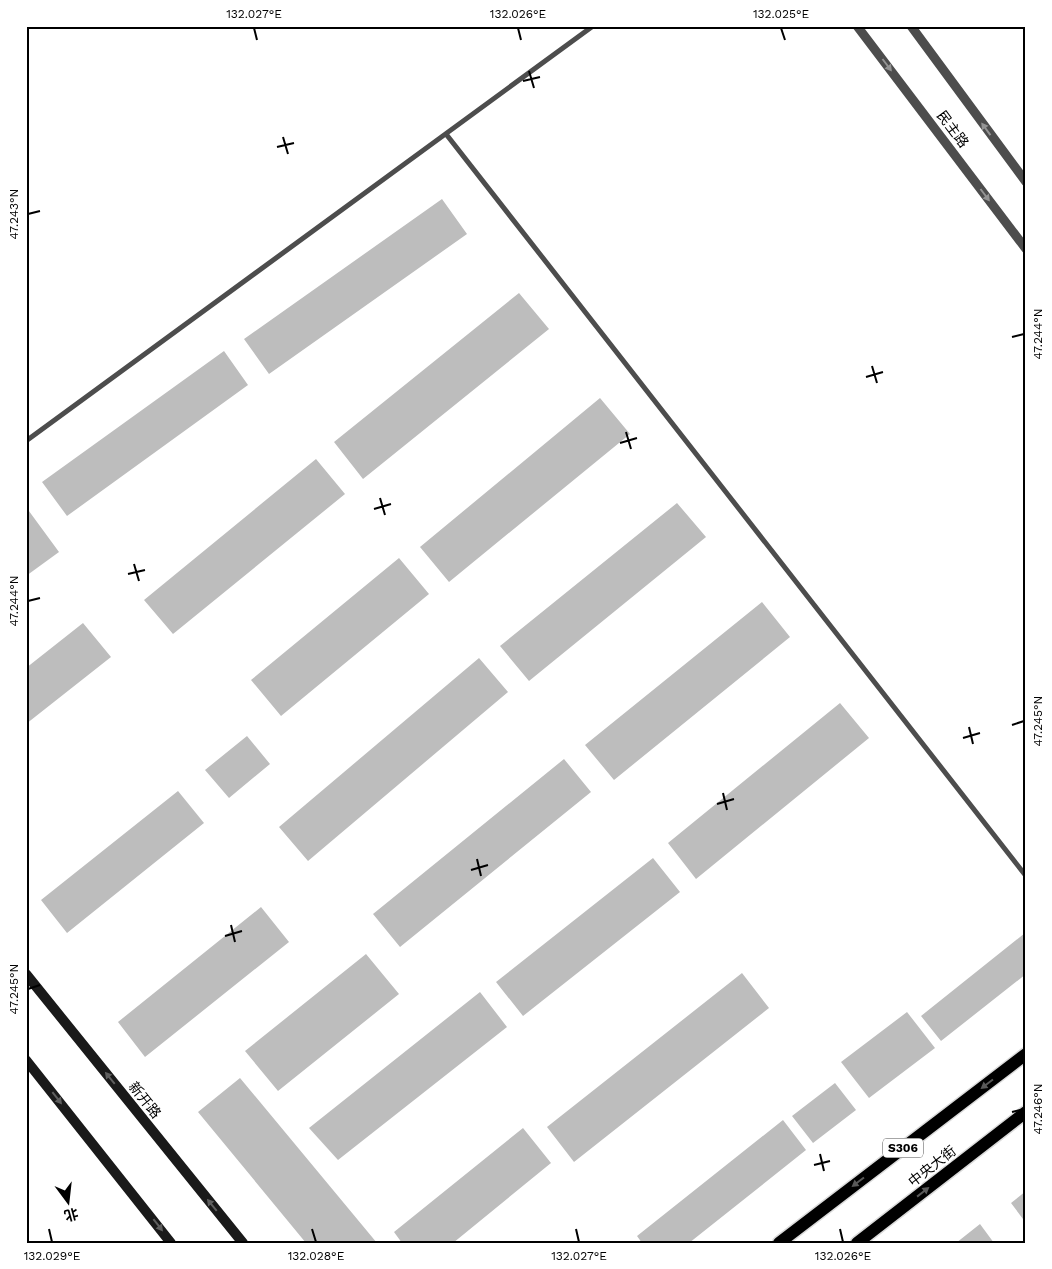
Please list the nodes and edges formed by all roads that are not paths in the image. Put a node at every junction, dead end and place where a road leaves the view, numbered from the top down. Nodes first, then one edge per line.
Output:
1 (593, 26) edge
2 (857, 26) edge
3 (911, 26) edge
4 (446, 134) junction
5 (1026, 182) edge
6 (1026, 249) edge
7 (26, 441) edge
8 (1026, 876) edge
9 (26, 974) edge
10 (1026, 1054) edge
11 (26, 1060) edge
12 (1026, 1112) edge
13 (172, 1243) edge
14 (243, 1243) edge
15 (779, 1243) edge
16 (857, 1243) edge

1 - 4 street
2 -> 6 street, 民主路
5 -> 3 street, 民主路
4 - 7 street
4 - 8 street
14 -> 9 main road, 新开路
10 -> 15 main road, S306
11 -> 13 main road
16 -> 12 main road, 中央大街

